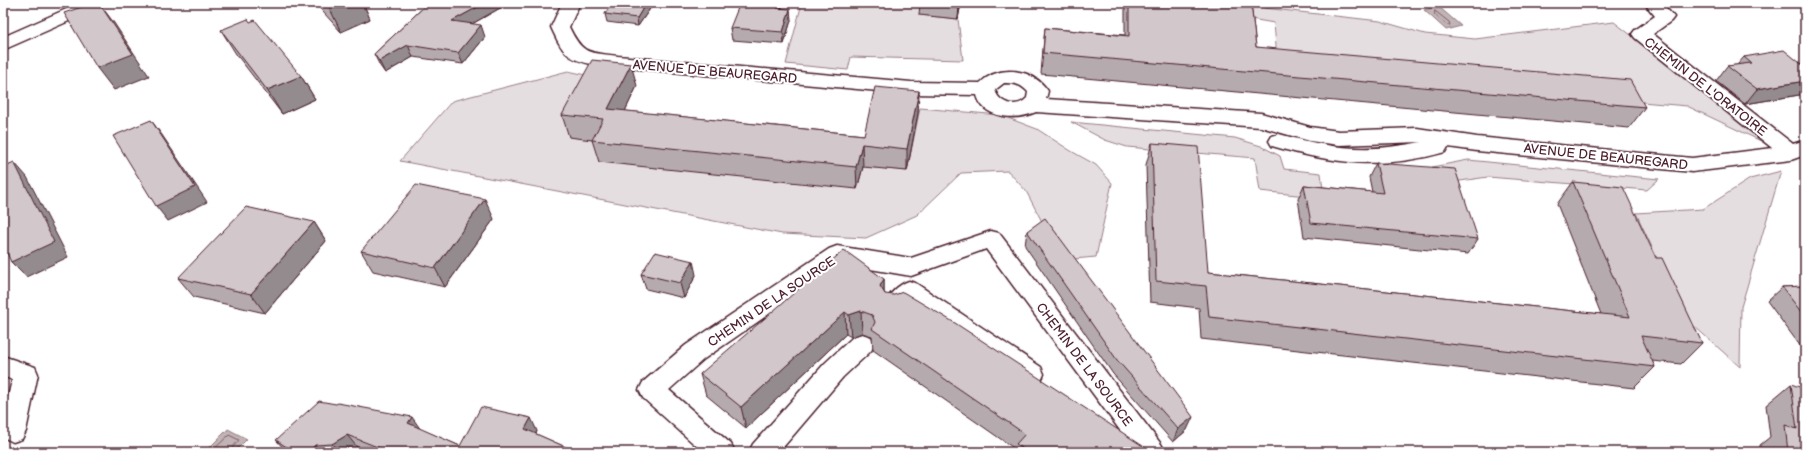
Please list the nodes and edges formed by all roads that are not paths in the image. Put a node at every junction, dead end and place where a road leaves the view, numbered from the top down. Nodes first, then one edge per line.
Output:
1 (95, 3) edge
2 (571, 3) edge
3 (1653, 3) edge
4 (57, 20) junction
5 (3, 36) edge
6 (3, 44) edge
7 (990, 97) junction
8 (1035, 98) junction
9 (1798, 150) edge
10 (894, 307) edge
11 (862, 344) dead end
12 (3, 366) edge
13 (1047, 385) edge
14 (1099, 421) edge
15 (13, 431) dead end
16 (722, 452) edge
17 (762, 452) edge
18 (1145, 452) edge
19 (1152, 452) edge

1 - 4 street
2 - 7 street, AVENUE DE BEAUREGARD
3 - 9 street, CHEMIN DE L'ORATOIRE
4 - 5 street
4 - 6 street
7 - 8 street
7 - 8 street
8 - 9 street, AVENUE DE BEAUREGARD
10 - 13 street
11 - 17 street
12 - 15 street
14 - 18 street
16 - 19 street, CHEMIN DE LA SOURCE

